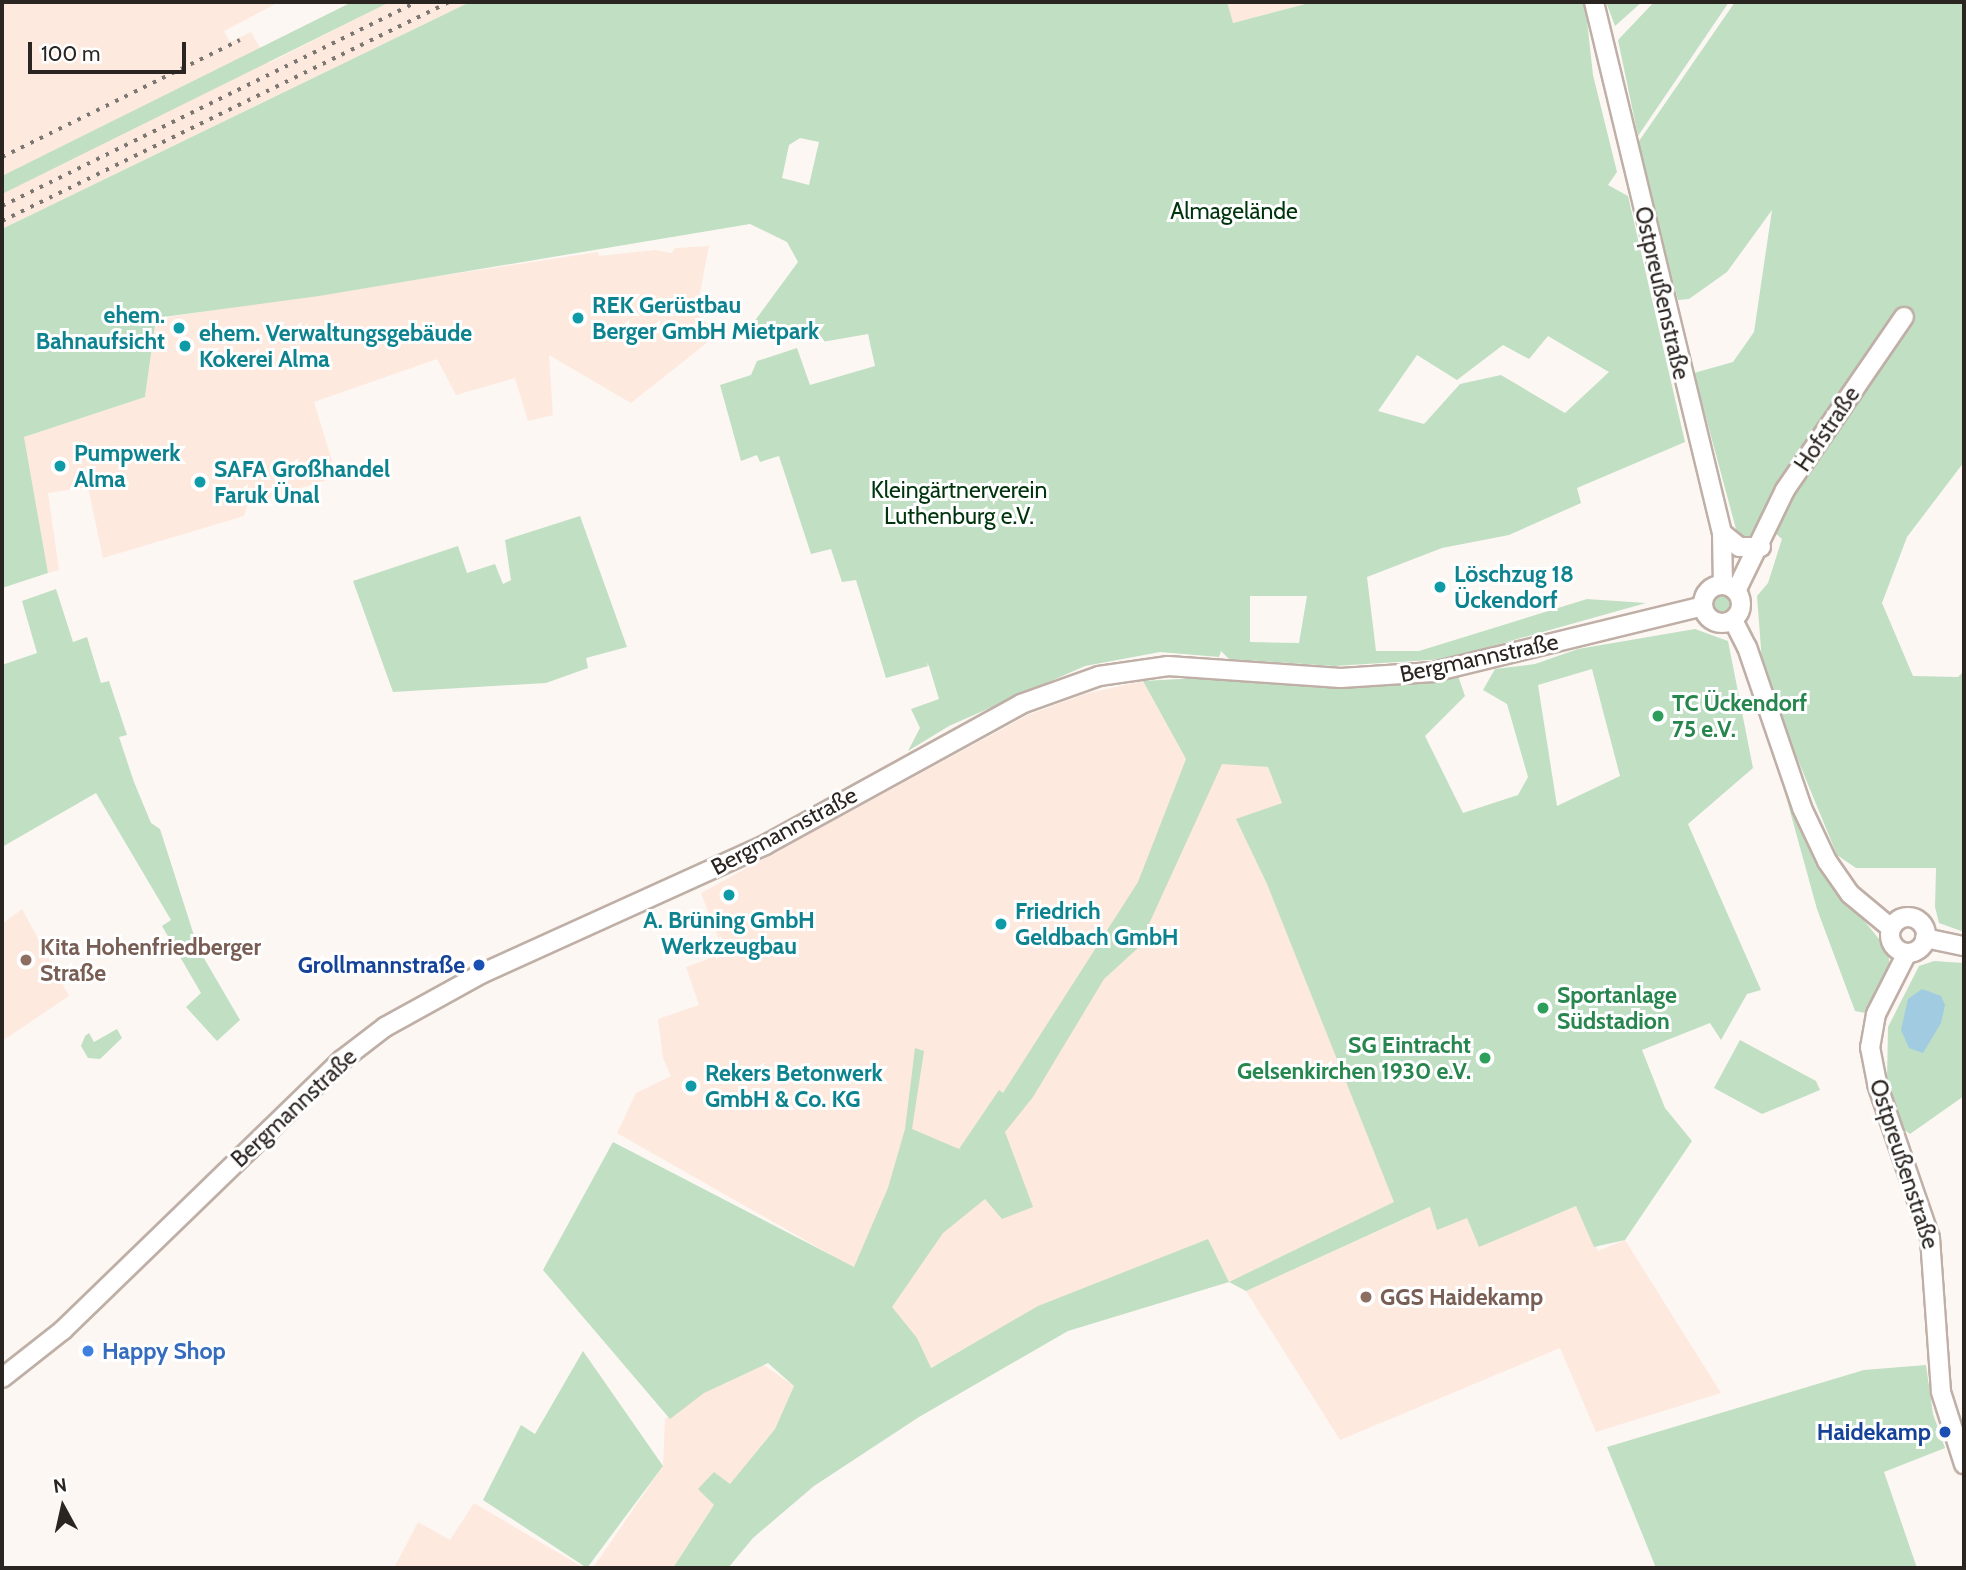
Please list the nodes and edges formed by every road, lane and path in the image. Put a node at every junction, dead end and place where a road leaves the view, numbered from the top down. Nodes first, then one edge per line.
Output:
1 (1594, 2) edge
2 (1904, 317) dead end
3 (1722, 533) junction
4 (1761, 547) junction
5 (1730, 588) junction
6 (1703, 606) junction
7 (1733, 620) junction
8 (1891, 928) junction
9 (1925, 938) junction
10 (1964, 946) edge
11 (1907, 953) junction
12 (2, 1378) edge
13 (1964, 1464) edge

1 - 3 street, Ostpreußenstraße
2 - 4 street, Hofstraße
3 - 4 street
3 - 5 street, Ostpreußenstraße
4 - 5 street, Hofstraße
5 - 6 street
5 - 7 street
6 - 7 street
6 - 12 street, Bergmannstraße
7 - 8 street
8 - 9 street
8 - 11 street
9 - 10 street
9 - 11 street
11 - 13 street, Ostpreußenstraße

